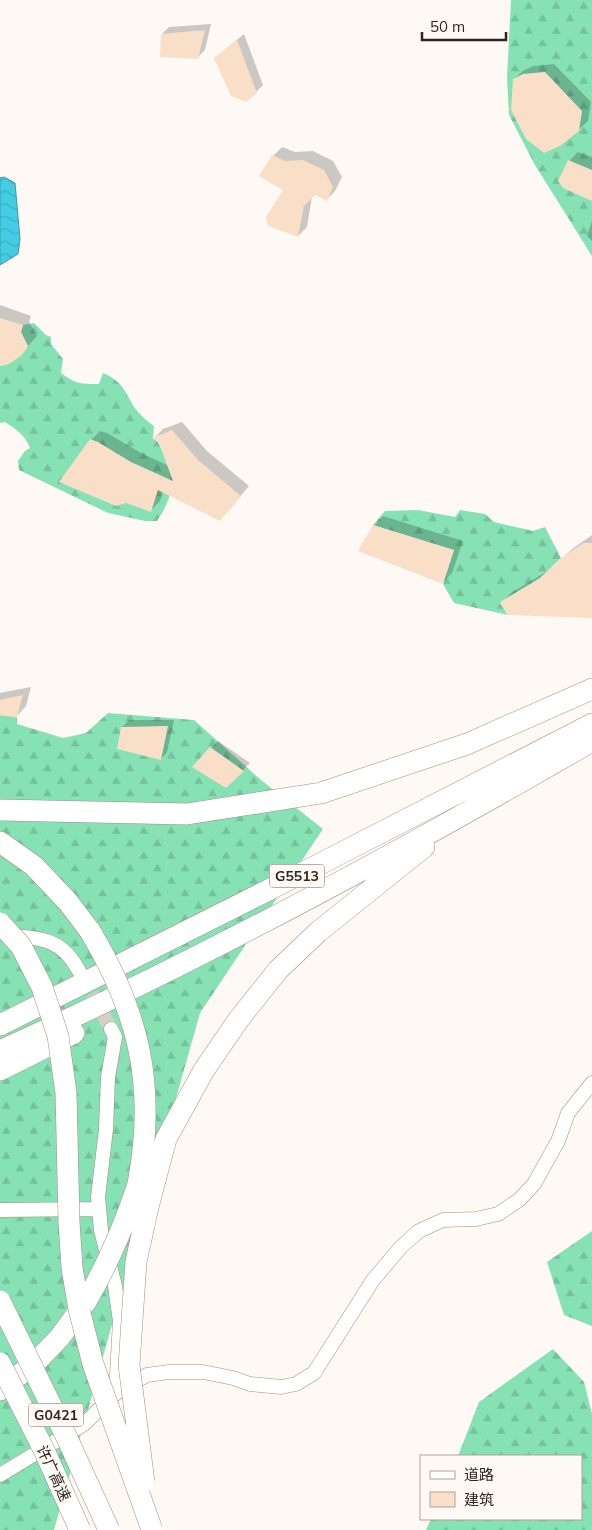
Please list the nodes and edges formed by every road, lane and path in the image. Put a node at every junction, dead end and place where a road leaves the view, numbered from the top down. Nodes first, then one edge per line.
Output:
1 (592, 689) edge
2 (592, 724) edge
3 (592, 741) edge
4 (0, 810) edge
5 (469, 810) junction
6 (0, 842) edge
7 (0, 923) edge
8 (0, 935) edge
9 (186, 963) junction
10 (80, 971) tunnel mouth
11 (0, 1025) edge
12 (111, 1029) tunnel mouth
13 (0, 1051) edge
14 (0, 1070) edge
15 (592, 1083) edge
16 (99, 1208) junction
17 (0, 1210) edge
18 (0, 1301) edge
19 (0, 1363) edge
20 (0, 1390) edge
21 (116, 1393) junction
22 (0, 1475) edge
23 (150, 1524) edge
24 (80, 1530) edge
25 (109, 1530) edge

1 - 4 highway
2 - 11 highway, G5513
3 - 5 highway, G5513
5 - 9 highway, G5513
5 - 23 highway, bridge
6 - 20 highway, bridge
7 - 23 highway, bridge
8 - 10 street
9 - 13 highway, G5513
9 - 14 highway
12 - 16 street
15 - 21 street
16 - 17 street
16 - 21 street
18 - 25 highway, G0421, bridge
19 - 24 highway, 许广高速 / G0421, bridge
21 - 22 street

